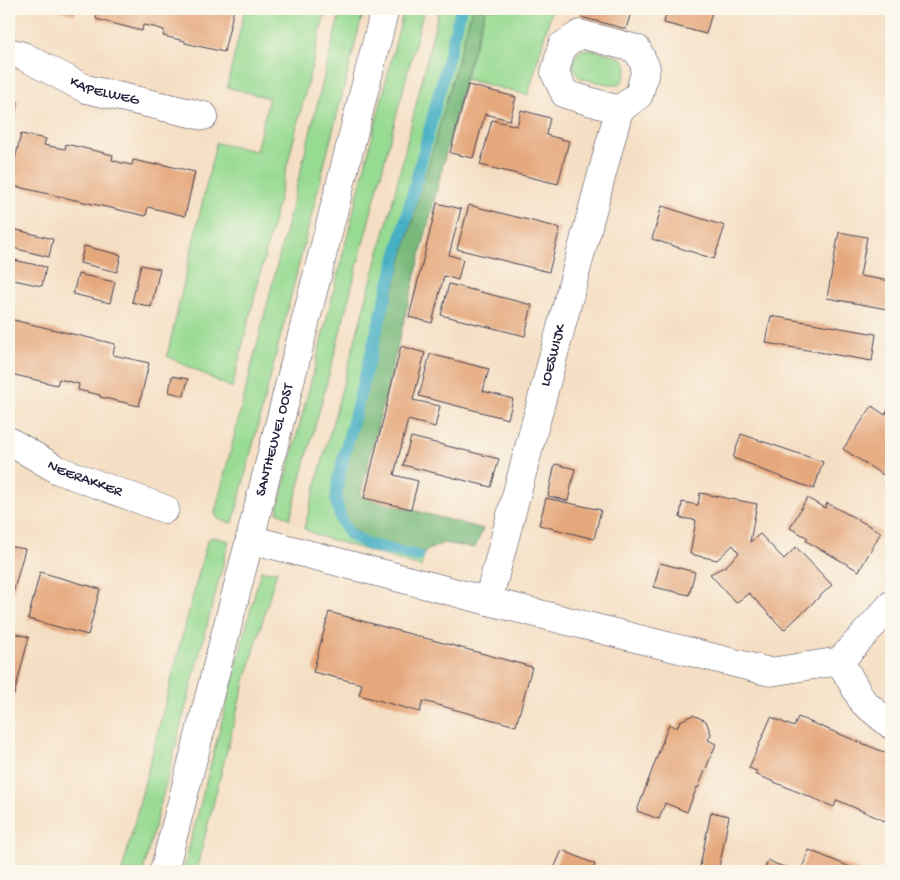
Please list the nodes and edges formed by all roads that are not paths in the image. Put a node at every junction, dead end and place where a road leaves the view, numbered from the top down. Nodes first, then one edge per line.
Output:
1 (385, 9) edge
2 (9, 52) edge
3 (619, 110) dead end
4 (204, 116) dead end
5 (9, 441) edge
6 (165, 509) dead end
7 (250, 539) junction
8 (488, 601) junction
9 (891, 605) edge
10 (840, 661) junction
11 (891, 725) edge
12 (164, 871) edge

1 - 7 street, SANTHEUVEL OOST
2 - 4 street, KAPELWEG
3 - 8 street, LOESWIJK
5 - 6 street, NEERAKKER
7 - 8 street
7 - 12 street, SANTHEUVEL OOST
8 - 10 street
9 - 10 street
10 - 11 street

